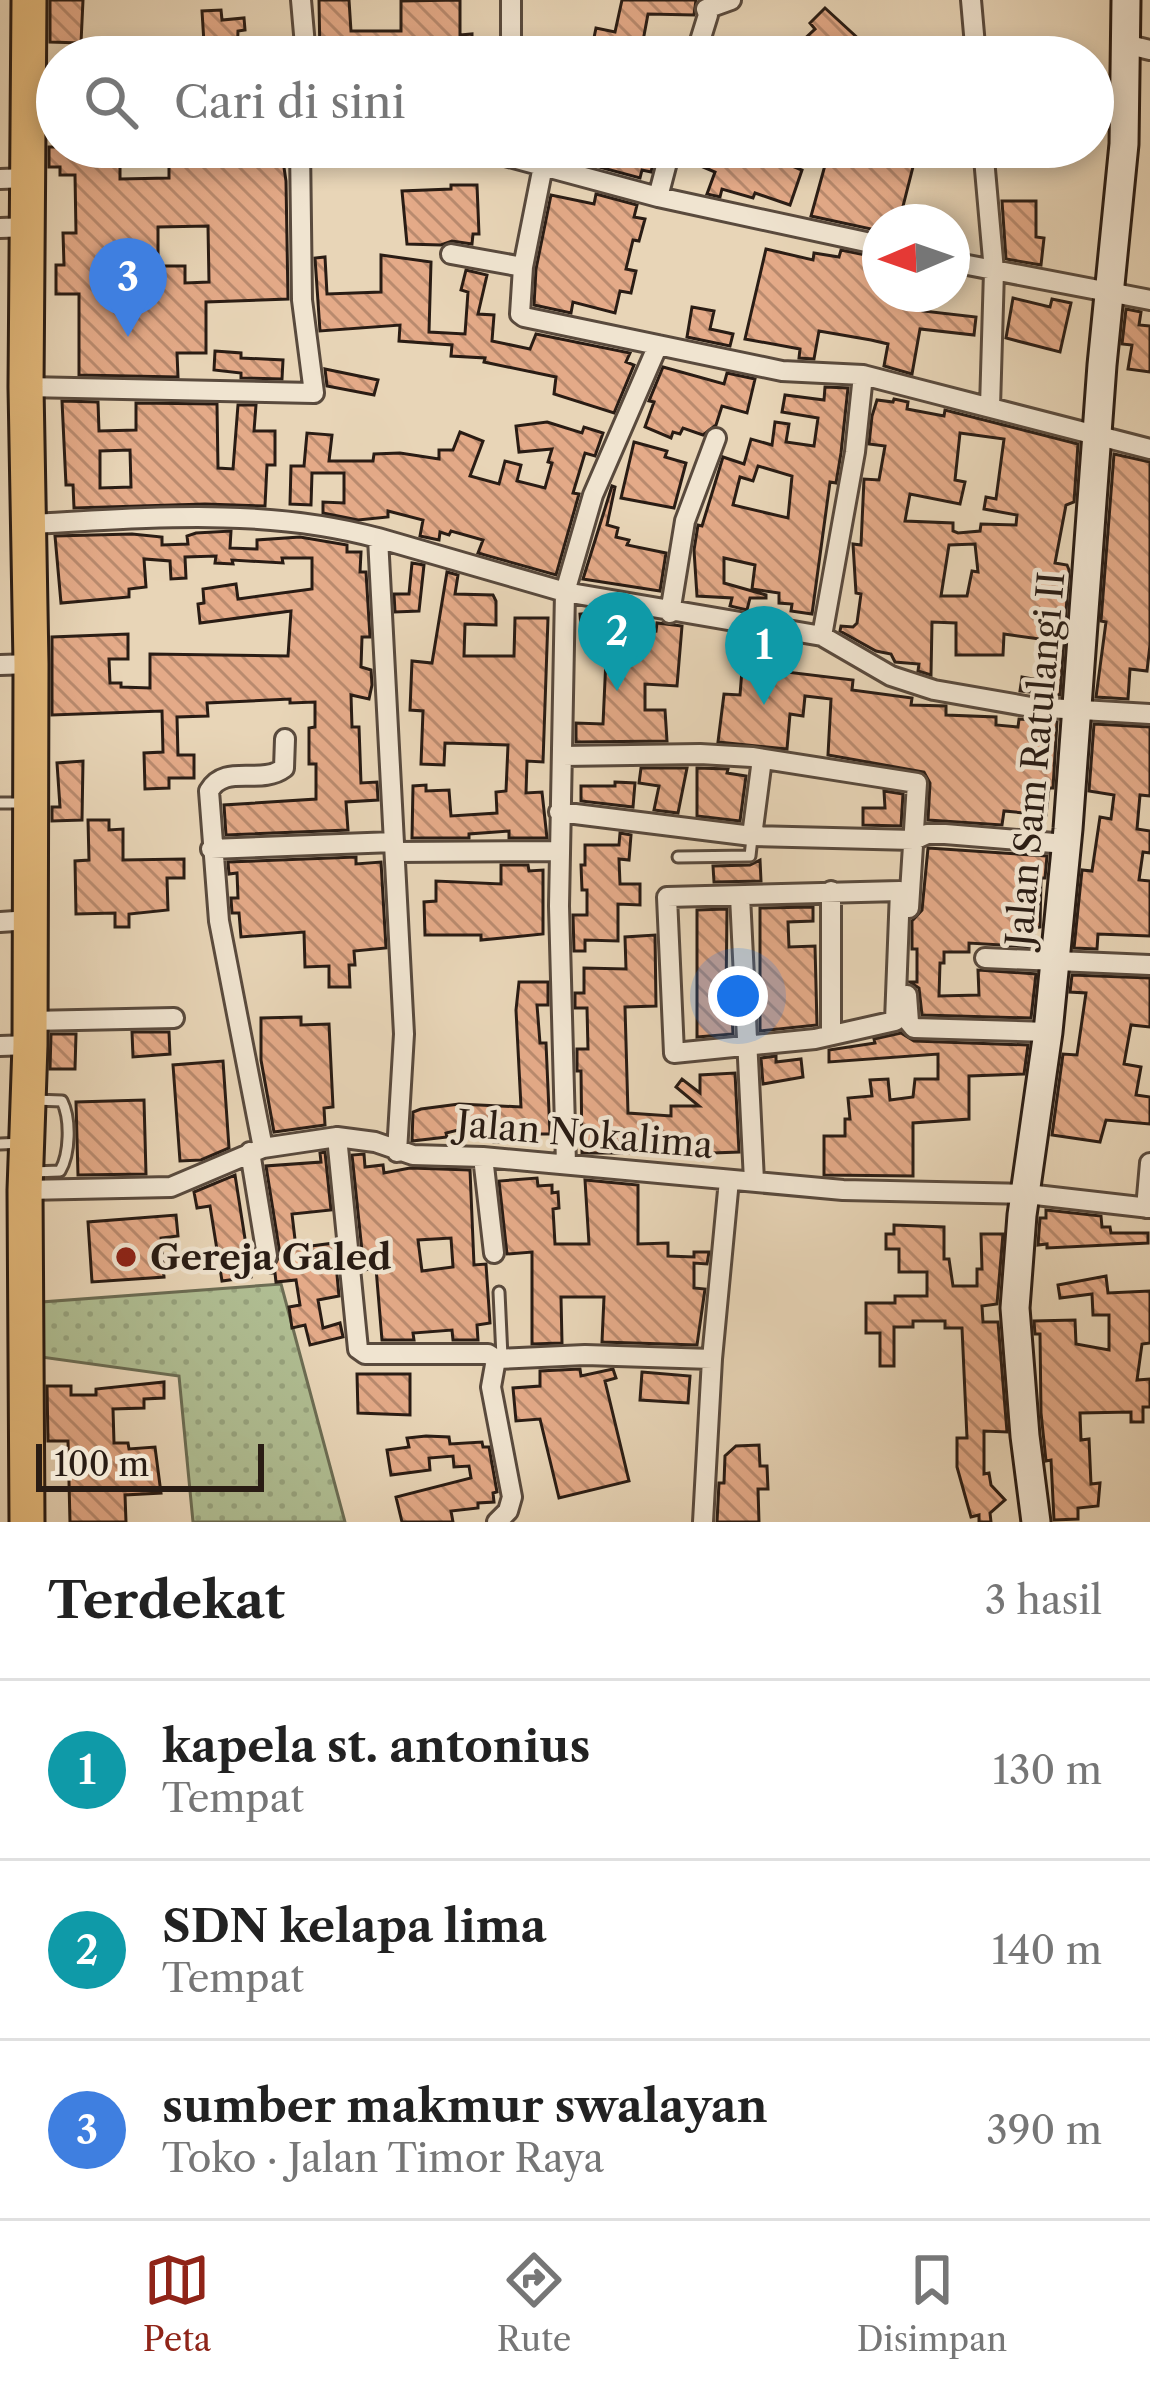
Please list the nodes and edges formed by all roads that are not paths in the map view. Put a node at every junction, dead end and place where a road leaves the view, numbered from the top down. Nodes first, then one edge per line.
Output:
1 (29, 0) edge
2 (301, 0) edge
3 (511, 0) edge
4 (731, 0) edge
5 (971, 0) edge
6 (1126, 0) edge
7 (706, 4) edge
8 (304, 36) edge
9 (511, 36) edge
10 (702, 36) edge
11 (974, 36) edge
12 (1137, 47) edge
13 (36, 61) edge
14 (36, 118) edge
15 (300, 168) edge
16 (542, 168) edge
17 (549, 168) edge
18 (666, 168) edge
19 (985, 168) edge
20 (14, 179) edge
21 (658, 197) junction
22 (15, 228) edge
23 (862, 241) edge
24 (451, 254) dead end
25 (970, 266) edge
26 (523, 267) junction
27 (994, 272) junction
28 (1109, 290) junction
29 (1150, 300) edge
30 (658, 345) junction
31 (863, 375) junction
32 (20, 387) junction
33 (990, 407) junction
34 (716, 438) dead end
35 (1099, 438) junction
36 (1150, 449) edge
37 (30, 524) junction
38 (378, 538) junction
39 (565, 592) junction
40 (670, 613) junction
41 (821, 636) junction
42 (16, 664) edge
43 (1077, 712) junction
44 (1150, 714) edge
45 (286, 739) dead end
46 (562, 757) junction
47 (762, 759) junction
48 (15, 803) edge
49 (560, 812) junction
50 (752, 836) junction
51 (914, 840) junction
52 (1066, 844) junction
53 (394, 847) junction
54 (211, 849) junction
55 (560, 851) junction
56 (678, 857) dead end
57 (831, 891) junction
58 (746, 896) junction
59 (15, 921) edge
60 (986, 958) dead end
61 (1054, 962) junction
62 (1150, 965) edge
63 (174, 1018) dead end
64 (1048, 1032) junction
65 (831, 1035) junction
66 (20, 1038) edge
67 (748, 1046) junction
68 (337, 1137) junction
69 (256, 1150) junction
70 (397, 1152) junction
71 (483, 1157) junction
72 (20, 1162) edge
73 (1150, 1163) edge
74 (566, 1164) junction
75 (729, 1180) junction
76 (754, 1181) junction
77 (1027, 1194) junction
78 (1148, 1208) edge
79 (494, 1253) dead end
80 (267, 1256) dead end
81 (499, 1292) dead end
82 (499, 1358) junction
83 (712, 1359) junction
84 (13, 1390) edge
85 (27, 1522) edge
86 (497, 1522) edge
87 (704, 1522) edge
88 (1036, 1522) edge

1 - 13 highway
2 - 8 street
3 - 9 street
4 - 7 street
5 - 11 street
6 - 12 street, Jalan Sam Ratulangi II
7 - 10 street
12 - 28 street, Jalan Sam Ratulangi II
14 - 20 highway
15 - 32 street
16 - 26 street
17 - 21 street
18 - 21 street
19 - 27 street
20 - 22 highway
21 - 23 street
22 - 32 highway
24 - 26 street
25 - 27 street
26 - 30 street
27 - 28 street
27 - 33 street
28 - 29 street
28 - 35 street, Jalan Sam Ratulangi II
30 - 31 street
30 - 39 street
31 - 33 street
31 - 41 street
32 - 37 highway
33 - 35 street
34 - 40 street
35 - 36 street
35 - 43 street, Jalan Sam Ratulangi II
37 - 38 street
37 - 42 highway
38 - 39 street
38 - 53 street
39 - 40 street
39 - 46 street
40 - 41 street
41 - 43 street
42 - 48 highway
43 - 44 street
43 - 52 street, Jalan Sam Ratulangi II
45 - 54 street
46 - 47 street
46 - 49 street
47 - 50 street
47 - 51 street
48 - 59 highway
49 - 50 street
49 - 55 street
50 - 51 street
50 - 56 lane
51 - 52 street
51 - 64 street
52 - 61 street, Jalan Sam Ratulangi II
53 - 54 street
53 - 55 street
53 - 70 street
54 - 69 street
55 - 74 street
57 - 58 street
57 - 65 street
57 - 65 street
58 - 67 street
58 - 67 street
59 - 66 highway
60 - 61 street
61 - 62 street
61 - 64 street, Jalan Sam Ratulangi II
63 - 66 street
64 - 77 street, Jalan Sam Ratulangi II
65 - 67 street
66 - 72 highway
67 - 76 street
68 - 69 street, Jalan Nokalima
68 - 70 street, Jalan Nokalima
68 - 82 street
69 - 72 street, Jalan Nokalima
69 - 80 street
70 - 71 street, Jalan Nokalima
71 - 74 street, Jalan Nokalima
71 - 79 street
72 - 84 highway
73 - 78 street
74 - 75 street, Jalan Nokalima
75 - 76 street, Jalan Nokalima
75 - 83 street
76 - 77 street, Jalan Nokalima
77 - 78 street, Jalan Nokalima
77 - 88 street, Jalan Sam Ratulangi II
81 - 82 lane
82 - 83 street
82 - 86 street
83 - 87 street
84 - 85 highway

